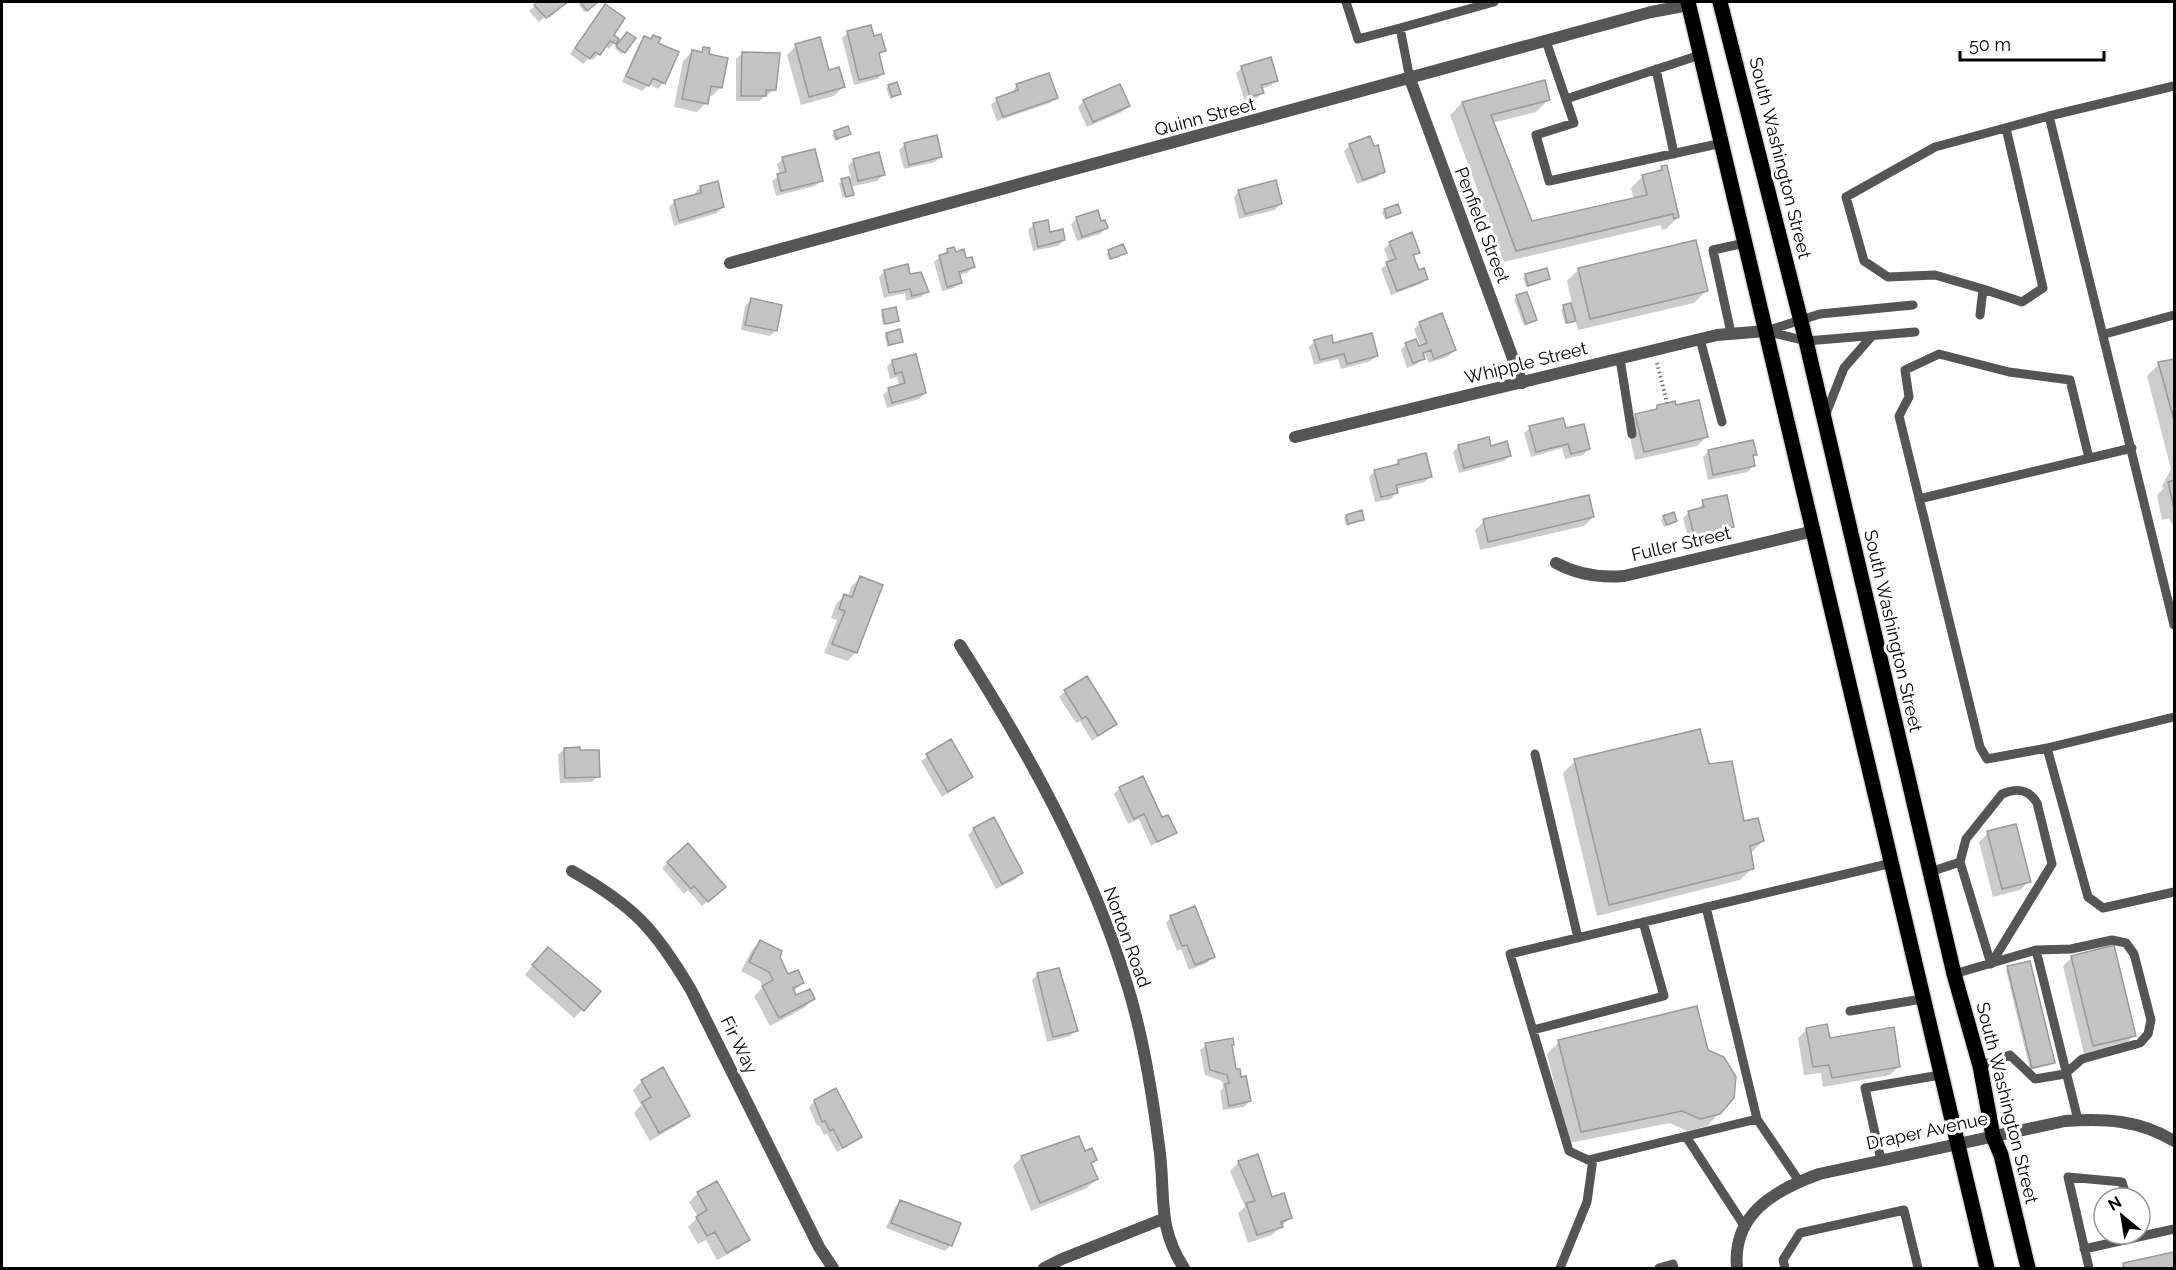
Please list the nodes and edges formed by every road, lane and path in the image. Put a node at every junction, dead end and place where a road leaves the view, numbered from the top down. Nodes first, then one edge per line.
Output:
1 (1346, 2) edge
2 (1494, 2) edge
3 (1720, 2) edge
4 (1688, 3) edge
5 (1400, 28) junction
6 (1546, 41) junction
7 (1701, 55) junction
8 (1656, 69) junction
9 (1410, 80) junction
10 (2175, 86) edge
11 (1566, 99) junction
12 (2049, 116) junction
13 (2006, 128) junction
14 (1722, 144) junction
15 (1674, 154) junction
16 (1745, 243) junction
17 (730, 263) dead end
18 (1983, 289) junction
19 (1913, 305) dead end
20 (1980, 315) dead end
21 (2175, 315) edge
22 (1800, 318) junction
23 (1766, 331) junction
24 (1915, 332) dead end
25 (1731, 333) junction
26 (2105, 334) junction
27 (1871, 337) junction
28 (1700, 339) junction
29 (1806, 341) junction
30 (1654, 350) junction
31 (1620, 359) junction
32 (1522, 382) junction
33 (1667, 403) dead end
34 (1824, 419) junction
35 (1722, 422) dead end
36 (1632, 434) dead end
37 (1295, 437) dead end
38 (2132, 448) junction
39 (2088, 458) junction
40 (1919, 499) junction
41 (1814, 531) junction
42 (1556, 563) dead end
43 (2175, 625) edge
44 (960, 645) dead end
45 (2175, 717) edge
46 (2048, 748) junction
47 (1535, 754) dead end
48 (1960, 862) junction
49 (1892, 863) junction
50 (572, 871) dead end
51 (1930, 872) junction
52 (2175, 892) edge
53 (1706, 907) junction
54 (1643, 922) junction
55 (1578, 938) junction
56 (2036, 950) junction
57 (1991, 964) junction
58 (1954, 974) junction
59 (1922, 999) junction
60 (1850, 1011) dead end
61 (1533, 1030) junction
62 (1980, 1066) junction
63 (2065, 1074) junction
64 (1940, 1075) junction
65 (1757, 1119) junction
66 (2078, 1120) junction
67 (1993, 1136) junction
68 (1687, 1138) junction
69 (2175, 1141) edge
70 (1956, 1144) junction
71 (1593, 1159) junction
72 (1881, 1160) junction
73 (1799, 1181) junction
74 (2123, 1186) edge
75 (1163, 1219) junction
76 (1744, 1227) junction
77 (2175, 1229) edge
78 (2152, 1233) edge
79 (2097, 1246) edge
80 (2085, 1249) junction
81 (833, 1269) edge
82 (1044, 1269) edge
83 (1184, 1269) edge
84 (1560, 1269) edge
85 (1659, 1269) edge
86 (1674, 1269) edge
87 (1737, 1269) edge
88 (1785, 1269) edge
89 (1918, 1269) edge
90 (1987, 1269) edge
91 (2028, 1269) edge
92 (2089, 1269) edge

1 - 5 lane
2 - 5 lane
3 - 22 main road, South Washington Street
4 - 6 street, Quinn Street
4 - 7 main road
5 - 9 lane
6 - 9 street, Quinn Street
6 - 11 lane
7 - 8 lane
7 - 14 main road
8 - 11 lane
8 - 15 lane
9 - 17 street, Quinn Street
9 - 32 street, Penfield Street
10 - 12 lane
11 - 15 lane
12 - 13 lane
12 - 26 lane
13 - 18 lane
13 - 18 lane
14 - 15 lane
14 - 16 main road
16 - 23 main road
16 - 25 lane
18 - 20 lane
19 - 22 lane
21 - 26 lane
22 - 23 lane
22 - 29 main road, South Washington Street
23 - 25 street, Whipple Street
23 - 29 lane
23 - 41 main road
24 - 27 lane
25 - 28 street, Whipple Street
26 - 38 lane
27 - 29 lane
27 - 34 lane
28 - 30 street, Whipple Street
28 - 35 lane
29 - 34 main road, South Washington Street
30 - 31 street, Whipple Street
30 - 33 path
31 - 32 street, Whipple Street
31 - 36 lane
32 - 37 street, Whipple Street
34 - 51 main road, South Washington Street
38 - 39 lane
38 - 43 lane
39 - 40 lane
39 - 40 lane
40 - 46 lane
41 - 42 street, Fuller Street
41 - 49 main road
44 - 75 street, Norton Road
45 - 46 lane
46 - 52 lane
47 - 55 lane
48 - 51 lane
48 - 57 lane
48 - 57 lane
49 - 53 lane
49 - 59 main road
50 - 81 street, Fir Way
51 - 58 main road, South Washington Street
53 - 54 lane
53 - 65 lane
54 - 55 lane
54 - 61 lane
55 - 61 lane
56 - 57 lane
56 - 63 lane
56 - 63 lane
57 - 58 lane
58 - 62 main road, South Washington Street
59 - 60 lane
59 - 64 main road
61 - 71 lane
62 - 63 lane
62 - 67 main road, South Washington Street
63 - 66 lane
64 - 70 main road
64 - 72 lane
65 - 68 lane
65 - 73 lane
66 - 67 street, Draper Avenue
66 - 69 street, Draper Avenue
67 - 70 street, Draper Avenue
67 - 91 main road, South Washington Street
68 - 71 lane
68 - 76 lane
70 - 72 street, Draper Avenue
70 - 90 main road
71 - 84 lane
72 - 73 street, Draper Avenue
73 - 76 street, Draper Avenue
74 - 80 lane
75 - 82 street
75 - 83 street, Norton Road
76 - 87 street, Draper Avenue
77 - 78 lane
79 - 80 lane
80 - 92 lane
85 - 86 lane
88 - 89 lane

